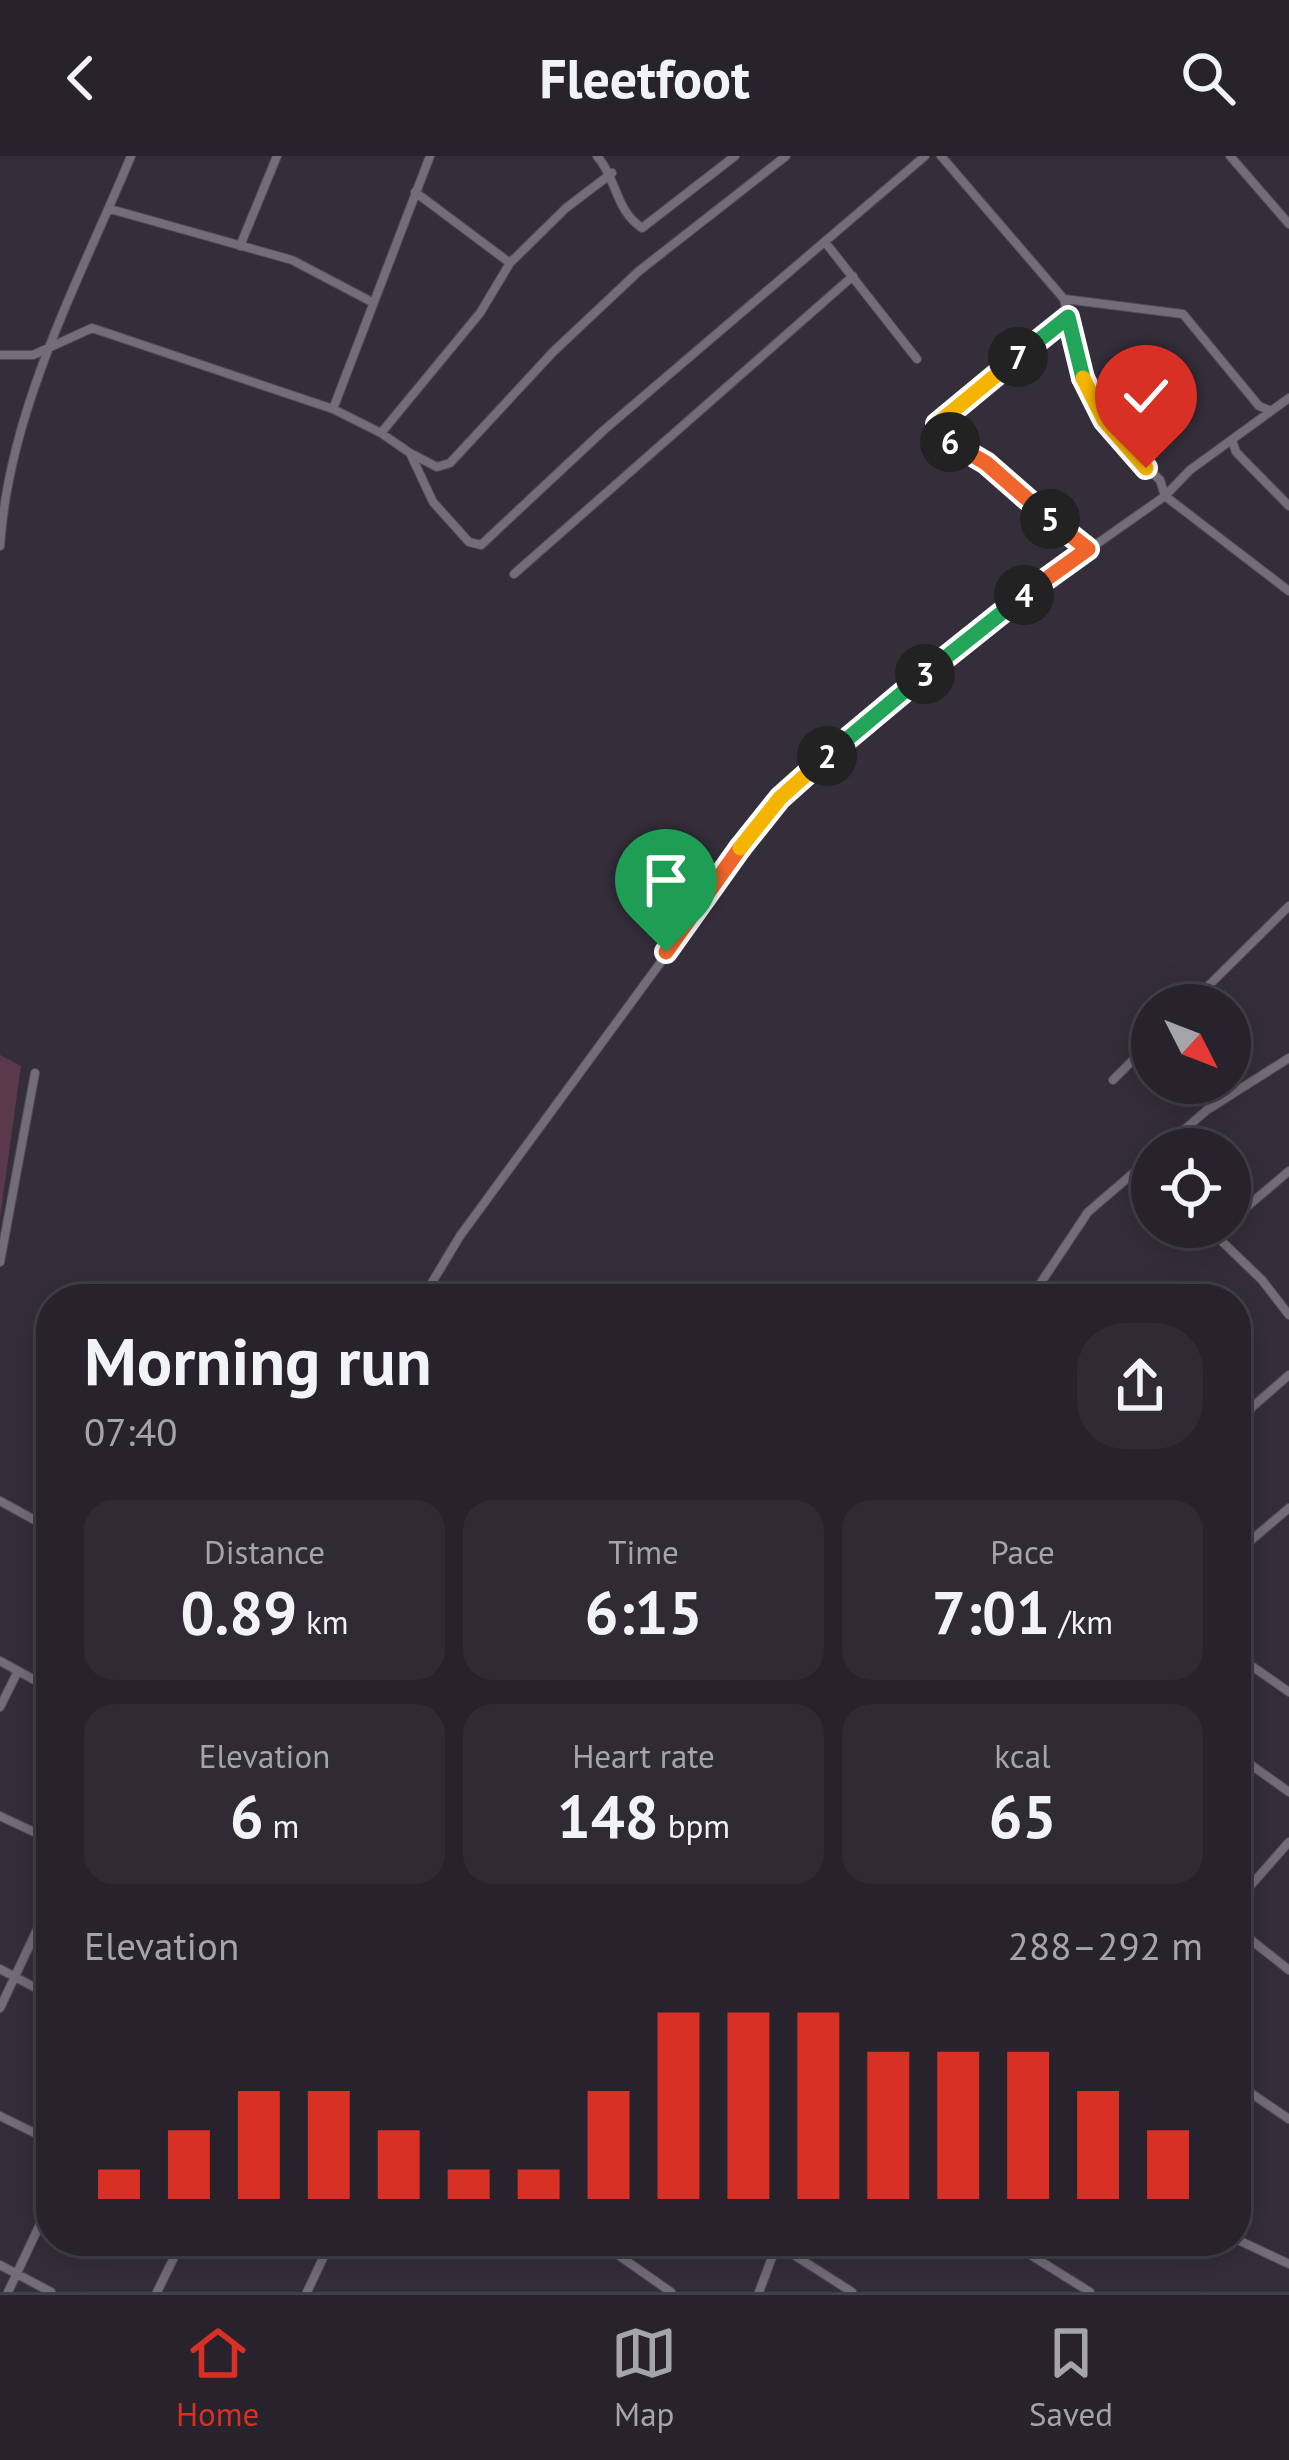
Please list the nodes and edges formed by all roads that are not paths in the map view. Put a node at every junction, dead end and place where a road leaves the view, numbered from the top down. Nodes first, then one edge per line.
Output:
1 (131, 156) edge
2 (277, 156) edge
3 (430, 156) edge
4 (597, 156) edge
5 (735, 156) edge
6 (787, 156) edge
7 (925, 156) edge
8 (941, 156) edge
9 (1230, 156) edge
10 (612, 173) junction
11 (415, 192) junction
12 (109, 208) junction
13 (1289, 224) edge
14 (825, 242) junction
15 (240, 246) junction
16 (510, 263) junction
17 (853, 276) junction
18 (379, 284) junction
19 (352, 288) junction
20 (1064, 299) junction
21 (372, 302) junction
22 (1068, 317) junction
23 (52, 345) junction
24 (0, 356) edge
25 (917, 359) dead end
26 (1289, 398) edge
27 (333, 409) junction
28 (1273, 411) junction
29 (381, 434) junction
30 (1232, 440) junction
31 (410, 453) junction
32 (1166, 496) junction
33 (1289, 506) edge
34 (1, 527) edge
35 (0, 546) edge
36 (1088, 549) junction
37 (514, 574) dead end
38 (1289, 591) edge
39 (1289, 905) edge
40 (1210, 984) edge
41 (1289, 1058) edge
42 (1131, 1062) edge
43 (35, 1073) dead end
44 (1113, 1080) dead end
45 (1187, 1128) edge
46 (1289, 1171) edge
47 (1131, 1175) edge
48 (1251, 1203) edge
49 (1227, 1248) edge
50 (0, 1262) edge
51 (431, 1284) edge
52 (1040, 1284) edge
53 (1289, 1316) edge
54 (1289, 1375) edge
55 (1251, 1408) edge
56 (0, 1502) edge
57 (1289, 1508) edge
58 (36, 1521) edge
59 (1251, 1540) edge
60 (0, 1661) edge
61 (1251, 1665) edge
62 (18, 1671) junction
63 (36, 1681) edge
64 (1289, 1692) edge
65 (0, 1707) edge
66 (1251, 1765) edge
67 (1289, 1792) edge
68 (0, 1816) edge
69 (36, 1833) edge
70 (1289, 1842) edge
71 (1251, 1885) edge
72 (36, 1932) edge
73 (1251, 1940) edge
74 (0, 1969) edge
75 (1289, 1970) edge
76 (15, 1976) junction
77 (36, 1988) edge
78 (0, 2008) edge
79 (1251, 2093) edge
80 (0, 2116) edge
81 (1289, 2119) edge
82 (36, 2134) edge
83 (36, 2232) edge
84 (1251, 2246) edge
85 (175, 2256) edge
86 (324, 2256) edge
87 (619, 2256) edge
88 (770, 2256) edge
89 (796, 2256) edge
90 (1032, 2256) edge
91 (1289, 2264) edge
92 (0, 2265) edge
93 (16, 2274) junction
94 (8, 2292) edge
95 (50, 2292) edge
96 (158, 2292) edge
97 (307, 2292) edge
98 (670, 2292) edge
99 (759, 2292) edge
100 (852, 2292) edge
101 (1090, 2292) edge

1 - 12 street
2 - 15 street
3 - 11 street
4 - 10 street
5 - 10 street
6 - 31 street
7 - 14 street
8 - 20 street
9 - 13 street
10 - 16 street
11 - 16 street
11 - 18 street
12 - 15 street
12 - 23 street
14 - 17 street
14 - 31 street
15 - 19 street
16 - 29 street
17 - 25 street
17 - 37 street
18 - 19 street
18 - 21 street
19 - 21 street
20 - 22 street
20 - 28 street
21 - 27 street
22 - 32 street
22 - 36 street
23 - 24 street
23 - 27 street
23 - 34 street
26 - 28 street
27 - 29 street
28 - 30 street
29 - 31 street
30 - 32 street
30 - 33 street
32 - 36 street
32 - 38 street
34 - 35 street
36 - 51 street
39 - 40 street
41 - 45 street
42 - 44 street
43 - 50 street
46 - 48 street
47 - 52 street
49 - 53 street
54 - 55 street
56 - 58 street
57 - 59 street
60 - 62 street
61 - 64 street
62 - 63 street
62 - 65 street
66 - 67 street
68 - 69 street
70 - 71 street
72 - 76 street
73 - 75 street
74 - 76 street
76 - 77 street
76 - 78 street
79 - 81 street
80 - 82 street
83 - 93 street
84 - 91 street
85 - 96 street
86 - 97 street
87 - 98 street
88 - 99 street
89 - 100 street
90 - 101 street
92 - 93 street
93 - 94 street
93 - 95 street

